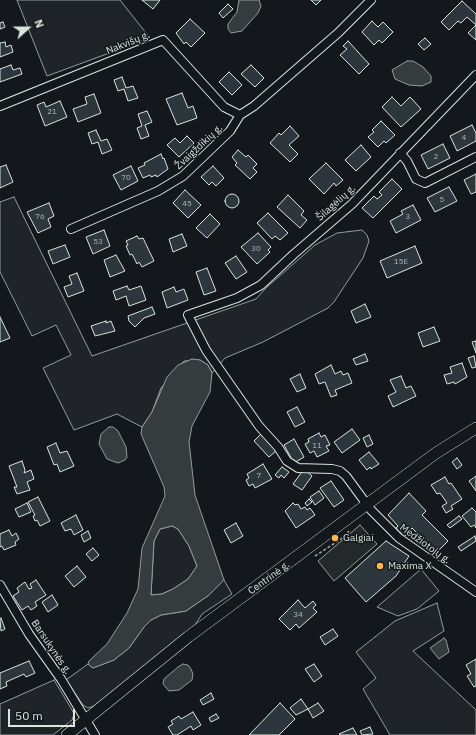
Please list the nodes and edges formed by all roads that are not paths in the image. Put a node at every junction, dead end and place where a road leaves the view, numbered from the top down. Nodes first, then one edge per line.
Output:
1 (371, 0) edge
2 (476, 75) edge
3 (0, 106) edge
4 (240, 115) junction
5 (400, 153) junction
6 (476, 157) edge
7 (71, 229) dead end
8 (188, 316) joint
9 (476, 428) edge
10 (367, 505) junction
11 (0, 585) edge
12 (476, 592) edge
13 (86, 720) junction
14 (67, 735) edge
15 (95, 735) edge

1 - 4 street, Žvaigždikių g.
2 - 5 street, Šilagėlių g.
3 - 4 street, Nakvišų g.
4 - 7 street, Žvaigždikių g.
5 - 6 street
5 - 8 street, Šilagėlių g.
8 - 10 street, Medžiotojų g.
9 - 10 main road, Centrinė g.
10 - 12 street, Medžiotojų g.
10 - 13 main road, Centrinė g.
11 - 13 street, Barsukynės g.
13 - 14 main road, Centrinė g.
13 - 15 street, Barsukynės g.

